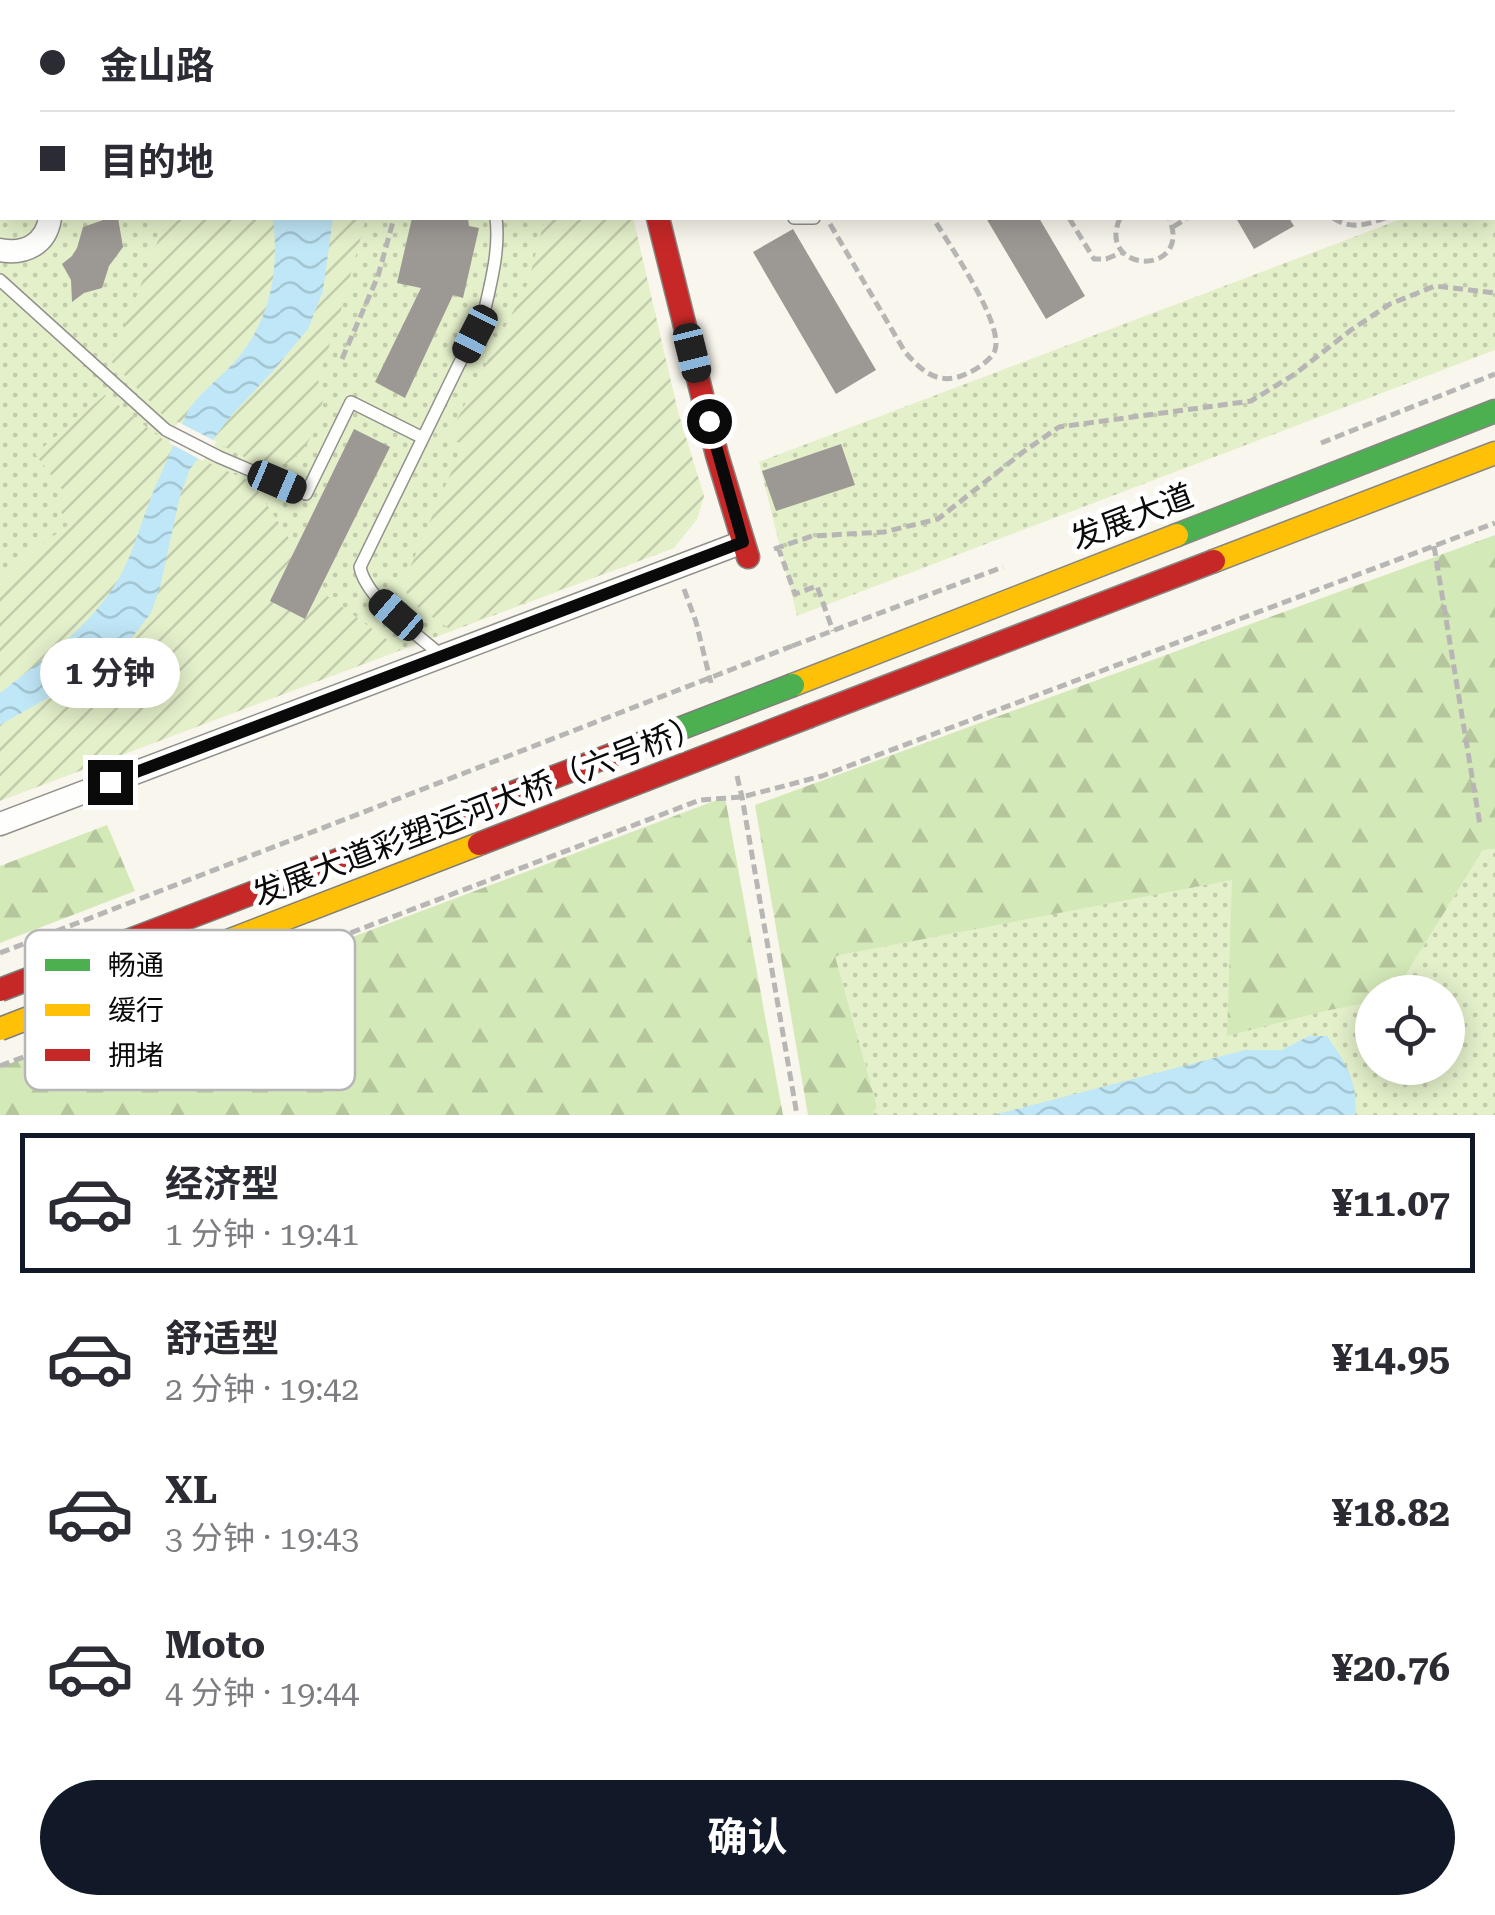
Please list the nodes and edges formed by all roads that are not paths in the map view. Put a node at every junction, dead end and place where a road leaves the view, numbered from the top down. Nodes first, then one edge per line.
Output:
1 (49, 220) edge
2 (496, 220) edge
3 (658, 220) edge
4 (0, 250) edge
5 (0, 280) edge
6 (1495, 410) edge
7 (423, 438) junction
8 (1495, 453) edge
9 (745, 550) joint
10 (442, 656) junction
11 (794, 685) joint
12 (0, 824) edge
13 (156, 930) edge
14 (256, 930) edge
15 (25, 980) edge
16 (0, 990) edge
17 (25, 1019) edge
18 (0, 1029) edge

1 - 4 street
2 - 7 lane
3 - 9 main road
5 - 7 lane
6 - 11 main road, 发展大道
7 - 10 lane
8 - 14 main road, 发展大道彩塑运河大桥（六号桥）, bridge
9 - 10 street
10 - 12 street
11 - 13 main road, 发展大道彩塑运河大桥（六号桥）, bridge
15 - 16 main road, 发展大道彩塑运河大桥（六号桥）, bridge
17 - 18 main road, 发展大道彩塑运河大桥（六号桥）, bridge

